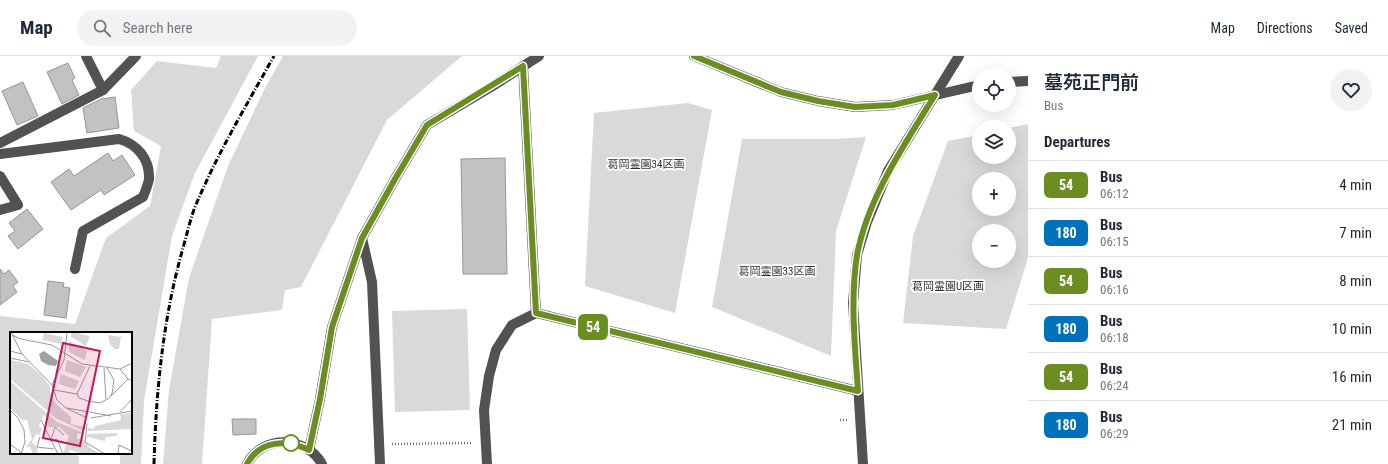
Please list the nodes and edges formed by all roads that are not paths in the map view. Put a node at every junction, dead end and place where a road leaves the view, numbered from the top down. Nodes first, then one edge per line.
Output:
1 (86, 56) edge
2 (136, 56) edge
3 (539, 56) edge
4 (694, 56) edge
5 (958, 56) edge
6 (523, 66) junction
7 (1028, 81) edge
8 (1016, 82) edge
9 (972, 87) edge
10 (103, 90) junction
11 (935, 95) junction
12 (0, 144) edge
13 (0, 154) edge
14 (0, 176) edge
15 (0, 210) edge
16 (362, 238) junction
17 (76, 269) dead end
18 (536, 313) junction
19 (858, 391) junction
20 (309, 450) junction
21 (247, 464) edge
22 (322, 464) edge
23 (380, 464) edge
24 (487, 464) edge
25 (862, 464) edge

1 - 10 street
2 - 10 street
3 - 6 street
4 - 11 street
5 - 11 street
6 - 16 street
6 - 18 street
7 - 8 street
9 - 11 street
10 - 12 street
11 - 19 street
13 - 17 street
14 - 15 street
16 - 20 street
16 - 23 street
18 - 19 street
18 - 24 street
19 - 25 street
20 - 21 street
20 - 22 street

